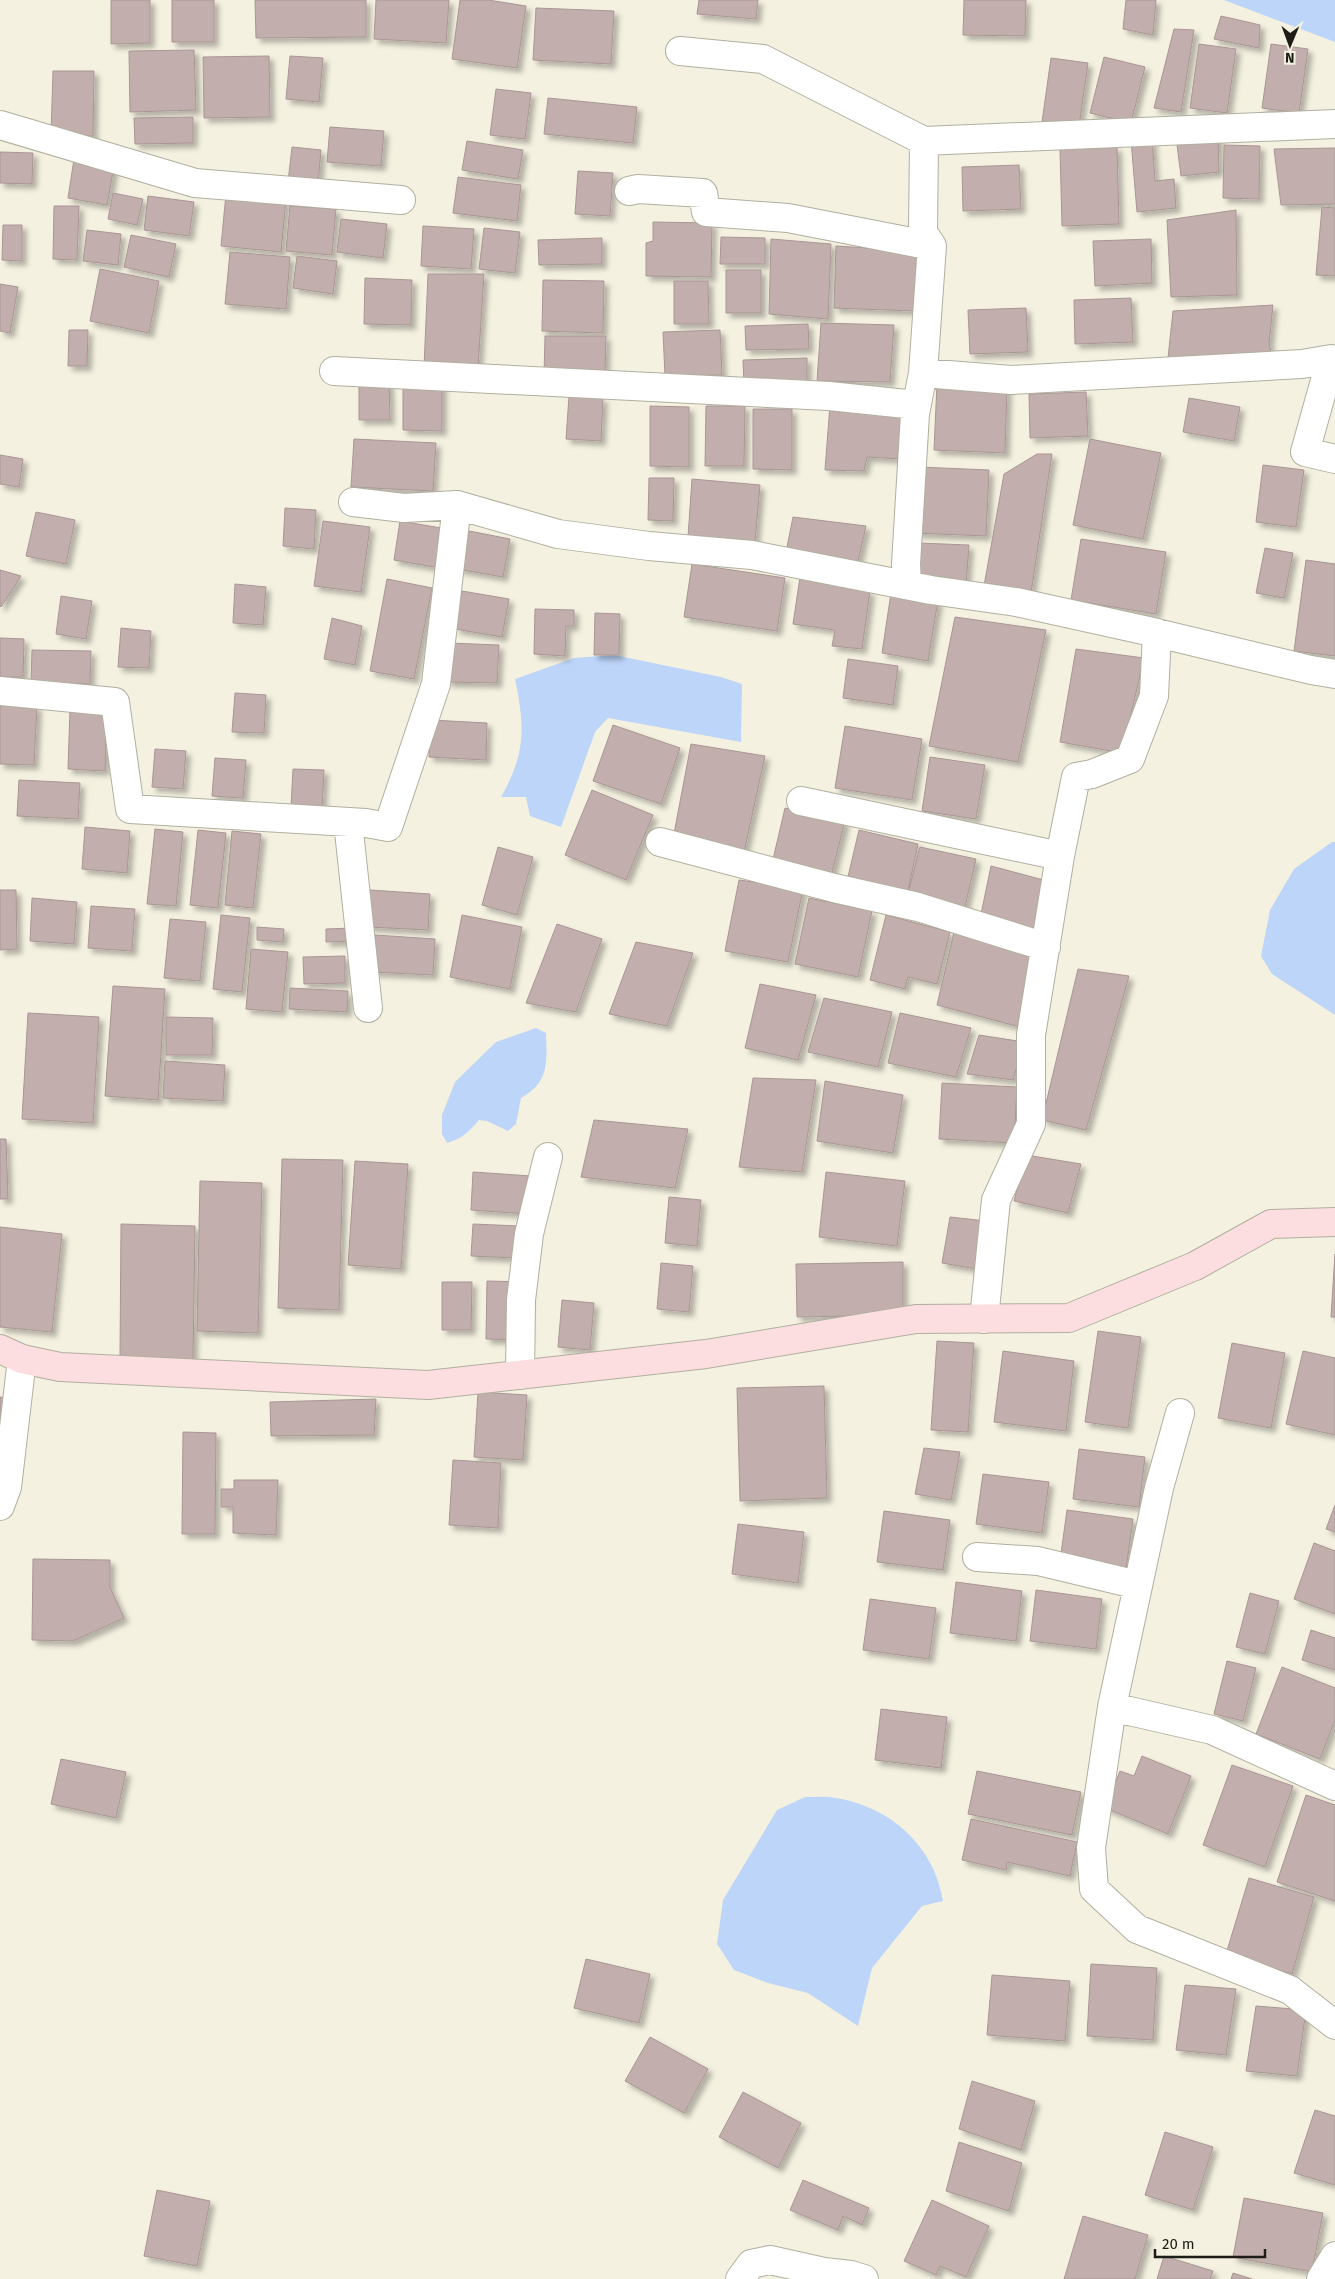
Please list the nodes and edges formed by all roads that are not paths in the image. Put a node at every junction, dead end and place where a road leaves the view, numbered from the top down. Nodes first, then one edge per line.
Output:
1 (680, 51) dead end
2 (1335, 124) edge
3 (0, 125) edge
4 (924, 142) junction
5 (629, 191) dead end
6 (401, 200) dead end
7 (932, 246) junction
8 (334, 371) dead end
9 (923, 373) junction
10 (916, 405) junction
11 (1335, 458) edge
12 (353, 502) dead end
13 (457, 505) junction
14 (907, 585) junction
15 (1157, 633) junction
16 (1335, 674) edge
17 (0, 691) edge
18 (801, 801) dead end
19 (348, 822) junction
20 (660, 842) dead end
21 (1060, 856) junction
22 (1046, 947) junction
23 (368, 1008) dead end
24 (548, 1157) dead end
25 (1335, 1222) edge
26 (984, 1319) junction
27 (11, 1354) edge
28 (520, 1375) junction
29 (1180, 1413) dead end
30 (0, 1506) edge
31 (977, 1557) dead end
32 (1138, 1585) junction
33 (1112, 1707) junction
34 (1335, 1786) edge
35 (1335, 2025) edge
36 (1335, 2256) edge
37 (823, 2276) edge
38 (740, 2279) edge
39 (864, 2279) edge
40 (1321, 2279) edge

1 - 4 street
2 - 4 street
3 - 6 street
4 - 7 street
5 - 7 street
7 - 9 street
8 - 10 street
9 - 10 street
9 - 11 street
10 - 14 street
12 - 13 street
13 - 14 street
13 - 19 street
14 - 15 street
15 - 16 street
15 - 21 street
17 - 19 street
18 - 21 street
19 - 23 street
20 - 22 street
21 - 22 street
22 - 26 street
24 - 28 street
25 - 26 street
26 - 28 street
27 - 28 street
27 - 30 street
29 - 32 street
31 - 32 street
32 - 33 street
33 - 34 street
33 - 35 street
36 - 40 street
37 - 38 street
37 - 39 street

